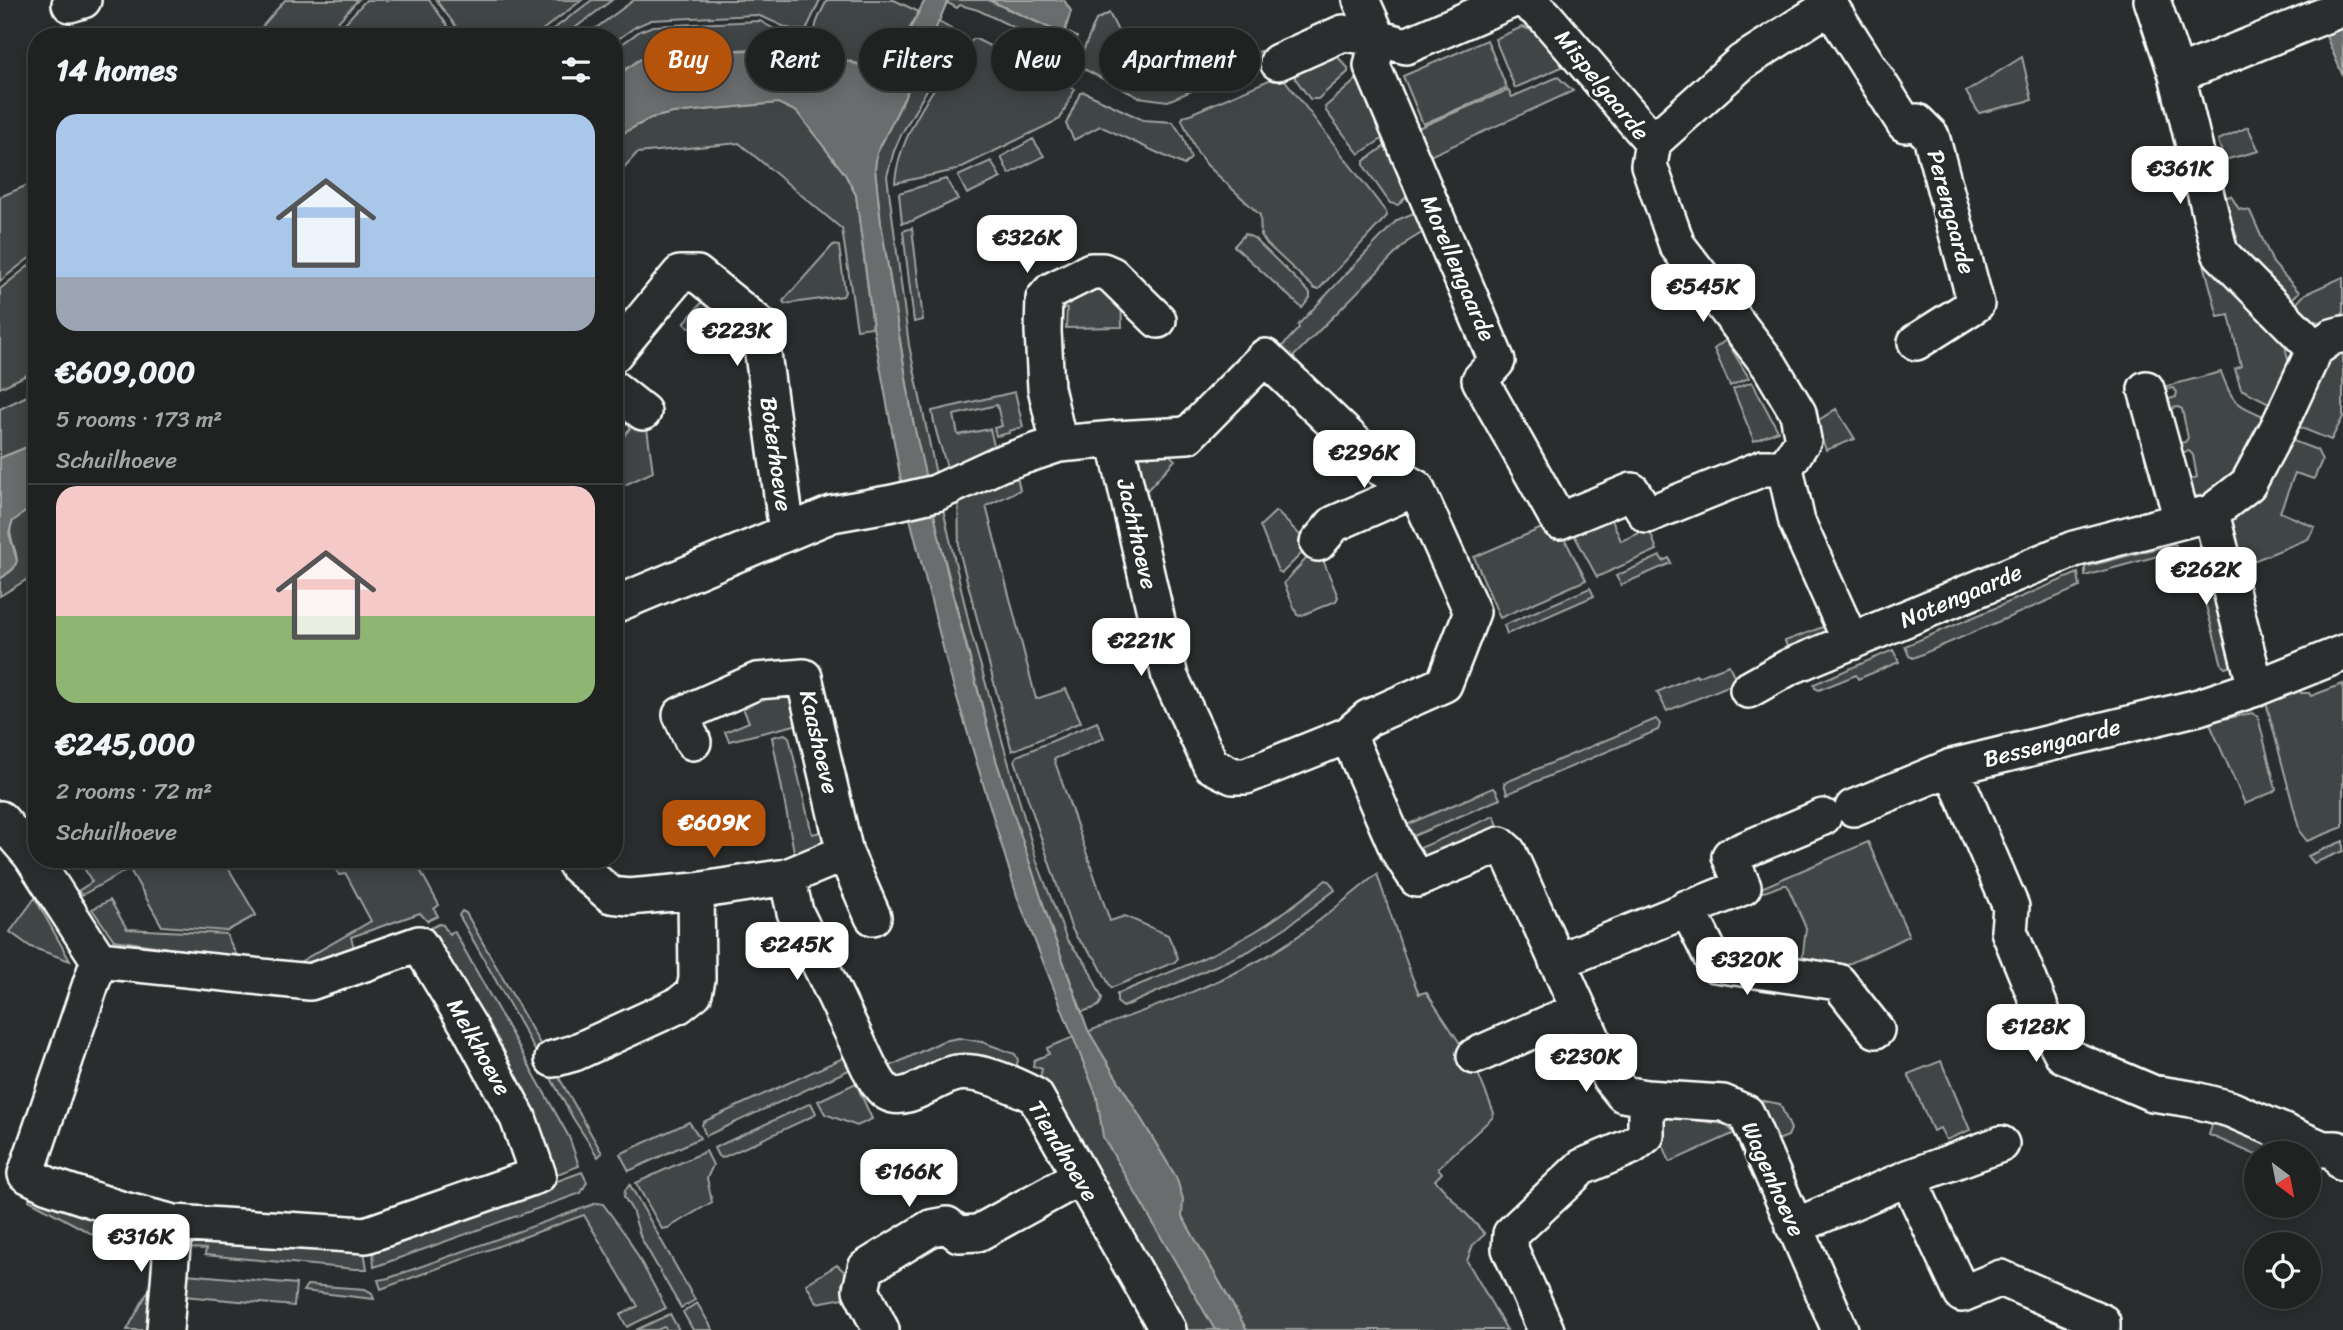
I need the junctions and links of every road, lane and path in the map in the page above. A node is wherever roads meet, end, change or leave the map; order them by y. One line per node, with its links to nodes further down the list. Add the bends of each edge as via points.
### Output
1 (1361, 0): 7 (street)
2 (1512, 0): 7 (street, via 1406,46)
3 (2152, 0): 9 (street)
4 (1828, 3): 10 (street, via 1741,62); 13 (street, Perengaarde, via 1905,124 1917,122 1931,136 1976,304)
5 (1543, 5): 10 (street, Mispelgaarde)
6 (2333, 12): 9 (street)
7 (1378, 38): 8 (street, via 1343,33); 20 (street, Morellengaarde, via 1372,66 1497,361 1480,380 1559,521 1632,491 1647,515 1763,468)
8 (1278, 62)
9 (2177, 75): 12 (street, via 2220,253)
10 (1653, 142): 20 (street, Mispelgaarde, via 1649,165 1677,245 1770,366 1798,413 1803,440)
11 (1158, 320): 19 (street, via 1103,271 1091,271 1047,294 1043,320 1046,388)
12 (2329, 341): 22 (street, Notengaarde, via 2248,484)
13 (1916, 342)
14 (623, 343): 23 (street, Boterhoeve, via 680,274 696,274 759,324)
15 (2146, 389): 22 (street)
16 (623, 396): 17 (street)
17 (643, 412)
18 (1115, 439): 19 (street); 21 (street, via 1188,435 1265,358 1381,468); 30 (street, Jachthoeve, via 1170,677 1211,765 1233,776 1246,776)
19 (1059, 444): 23 (street, via 999,464 936,493 832,514)
20 (1785, 468): 26 (street, via 1797,522)
21 (1416, 488): 24 (street, via 1334,524); 30 (street, Jachthoeve, via 1472,612 1444,684 1368,718)
22 (2196, 517): 26 (street, Notengaarde, via 2074,548); 28 (street)
23 (787, 532): 25 (street)
24 (1318, 543)
25 (623, 601)
26 (1851, 642): 29 (street, Notengaarde, via 1788,667)
27 (2343, 653): 28 (street, Bessengaarde)
28 (2256, 688): 32 (street, Bessengaarde, via 2199,707)
29 (1748, 690)
30 (1348, 735): 43 (street, Wagenhoeve, via 1398,850 1417,880 1500,845 1508,852)
31 (693, 741): 35 (street, Kaashoeve, via 681,715 757,681 804,677)
32 (1951, 767): 40 (street, Bessengaarde, via 1730,856 1743,887); 50 (street, via 2011,907 2009,931 2063,1055 2152,1093 2230,1109 2323,1149)
33 (0, 819): 34 (street)
34 (28, 852)
35 (845, 853): 38 (street); 41 (street, Kaashoeve)
36 (39, 868): 42 (street)
37 (580, 868): 39 (street, via 611,895)
38 (787, 877): 39 (street); 51 (street, Tiendhoeve, via 795,912 869,1067 887,1093 908,1094 955,1073 968,1072 1016,1086 1035,1097)
39 (696, 891): 47 (street, via 694,993 679,1005)
40 (1687, 908): 43 (street); 45 (street, via 1715,964 1838,982)
41 (873, 917)
42 (99, 960): 53 (street, Melkhoeve, via 26,1174 123,1210); 53 (street, Melkhoeve, via 310,982 419,944 518,1118 538,1175 366,1235)
43 (1557, 962): 44 (street, Wagenhoeve)
44 (1579, 1010): 46 (street); 48 (street, Wagenhoeve, via 1609,1078 1623,1094)
45 (1876, 1030)
46 (1475, 1056)
47 (553, 1059)
48 (1646, 1098): 54 (street, Wagenhoeve, via 1723,1103 1746,1113); 58 (street, via 1646,1135 1632,1146 1582,1167 1511,1234 1510,1249)
49 (2001, 1144): 52 (street)
50 (2341, 1152)
51 (1080, 1177): 56 (street, via 978,1233 959,1234 947,1225 931,1228 866,1268 861,1290); 57 (street, Tiendhoeve)
52 (1908, 1178): 54 (street); 60 (street, via 1962,1294 2001,1278 2102,1322)
53 (174, 1223): 55 (street)
54 (1794, 1227): 59 (street, Wagenhoeve)
55 (165, 1330)
56 (881, 1330)
57 (1168, 1330)
58 (1546, 1330)
59 (1840, 1330)
60 (2102, 1330)

